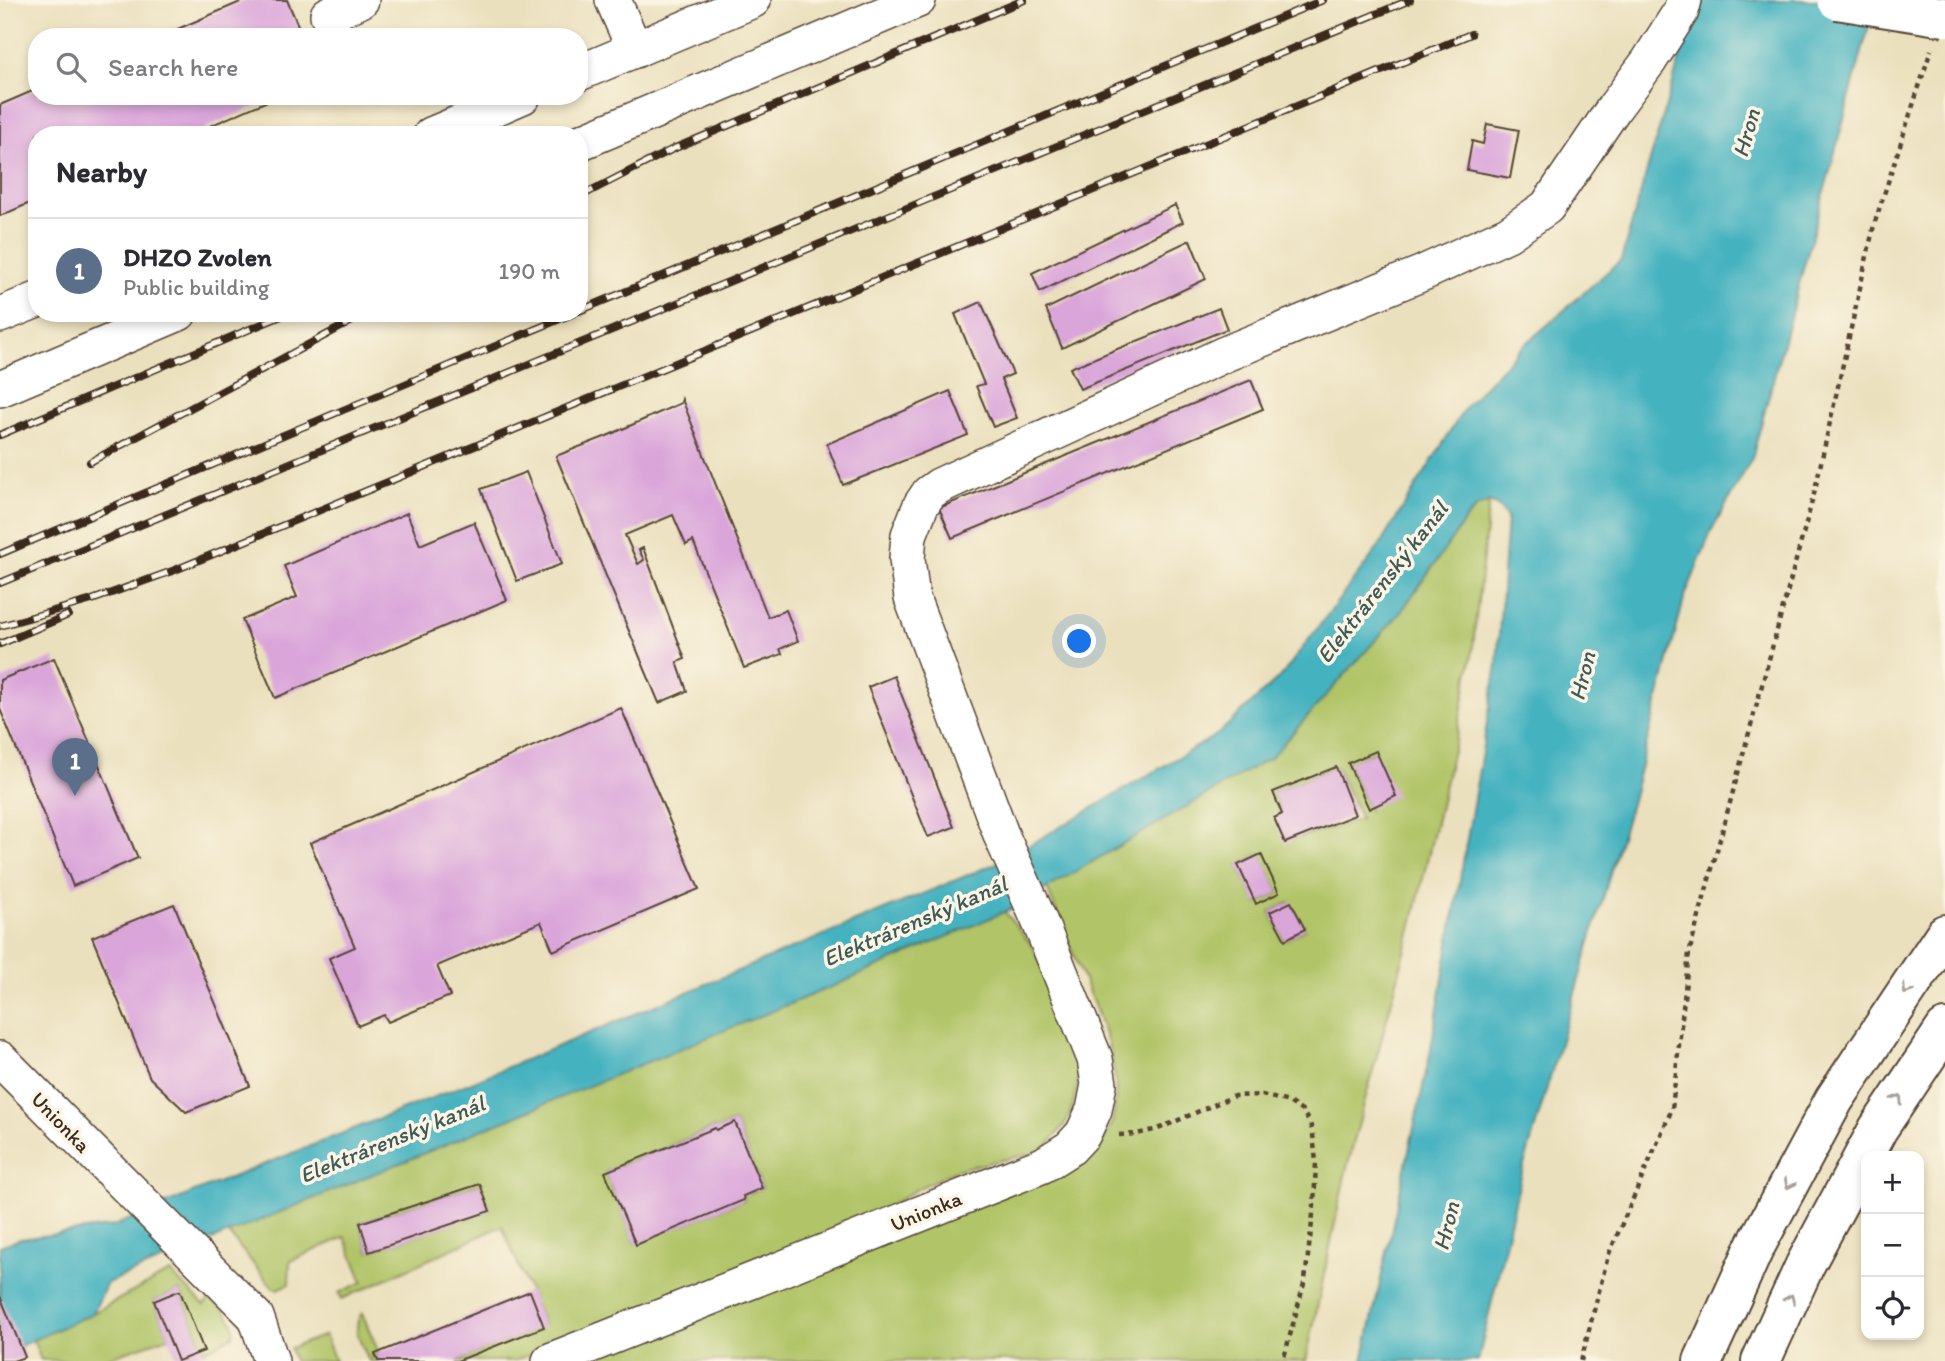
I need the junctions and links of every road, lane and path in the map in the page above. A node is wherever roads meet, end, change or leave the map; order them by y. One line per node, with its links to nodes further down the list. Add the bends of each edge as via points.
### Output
1 (361, 0): 7 (lane)
2 (614, 0): 9 (lane)
3 (753, 0): 9 (lane)
4 (918, 0): 13 (lane)
5 (1684, 0): 21 (lane, Unionka, via 1649,61 1547,207 1508,234 1225,354 939,486 929,493 915,519 907,559 917,615 1002,837 1095,1059 1099,1084)
6 (1837, 0): 8 (main road, bridge)
7 (328, 15)
8 (1939, 29): 25 (path, via 1874,225 1814,494 1689,953 1672,1109 1608,1256)
9 (635, 50): 10 (lane)
10 (588, 69)
11 (502, 105): 12 (lane)
12 (452, 126)
13 (588, 140)
14 (28, 304): 15 (lane)
15 (0, 315)
16 (158, 322): 17 (lane)
17 (0, 389)
18 (1945, 934): 26 (main road, one-way to 26, via 1834,1100 1754,1250)
19 (1945, 1029): 27 (main road, one-way to 19, via 1805,1265 1878,1129)
20 (0, 1059): 22 (lane, Unionka, via 256,1317)
21 (1083, 1133): 23 (lane, Unionka, via 1070,1148 1043,1165); 24 (path, via 1137,1134 1158,1129 1234,1096 1262,1095 1289,1102 1302,1111 1313,1134 1314,1206 1305,1280)
22 (271, 1361)
23 (550, 1361)
24 (1283, 1361)
25 (1581, 1361)
26 (1703, 1361)
27 (1761, 1361)

